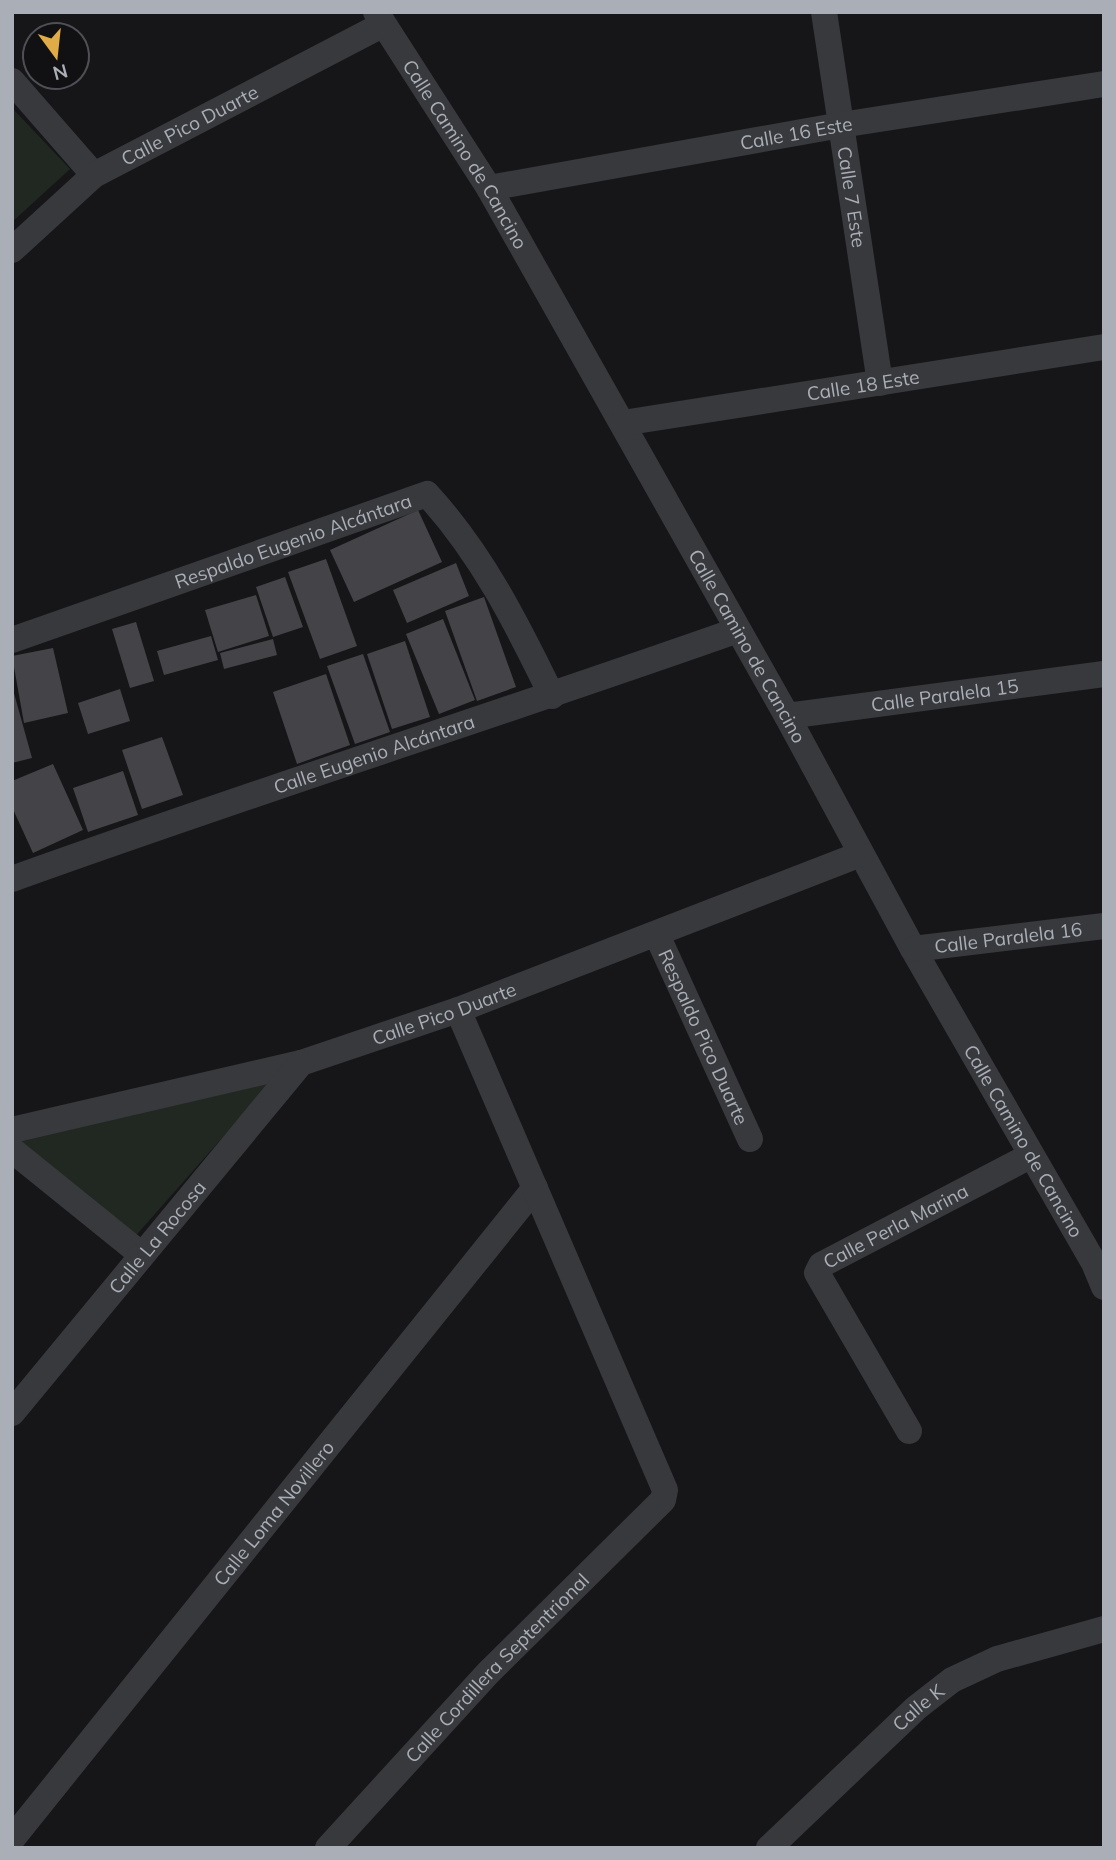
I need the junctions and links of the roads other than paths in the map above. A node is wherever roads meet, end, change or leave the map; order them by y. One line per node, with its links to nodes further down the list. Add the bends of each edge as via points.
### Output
1 (824, 12): 5 (street, Calle 7 Este)
2 (379, 18): 6 (street, Calle Pico Duarte); 7 (street, Calle Camino de Cancino)
3 (12, 81): 6 (street)
4 (1104, 84): 5 (street, Calle 16 Este)
5 (841, 125): 7 (street, Calle 16 Este); 10 (street, Calle 7 Este)
6 (94, 175): 8 (street, Calle Pico Duarte)
7 (489, 188): 11 (street, Calle Camino de Cancino)
8 (12, 250)
9 (1104, 347): 10 (street, Calle 18 Este)
10 (880, 383): 11 (street, Calle 18 Este)
11 (623, 423): 12 (street, Calle Camino de Cancino)
12 (738, 630): 15 (street, Calle Eugenio Alcántara); 16 (street, Calle Camino de Cancino)
13 (12, 640): 15 (street, Respaldo Eugenio Alcántara, via 427,494 450,518 506,601)
14 (1104, 674): 16 (street, Calle Paralela 15)
15 (552, 696): 18 (street, Calle Eugenio Alcántara, via 206,809)
16 (788, 716): 17 (street, Calle Camino de Cancino)
17 (862, 854): 20 (street, Calle Pico Duarte); 21 (street, Calle Camino de Cancino)
18 (12, 879)
19 (1104, 926): 21 (street, Calle Paralela 16)
20 (657, 935): 22 (street, Calle Pico Duarte); 25 (street, Respaldo Pico Duarte)
21 (914, 948): 27 (street, Calle Camino de Cancino)
22 (458, 1010): 23 (street, Calle Pico Duarte); 28 (street)
23 (301, 1063): 24 (street, Calle Pico Duarte); 29 (street, Calle La Rocosa)
24 (12, 1130)
25 (750, 1139)
26 (12, 1150): 29 (street)
27 (1030, 1156): 30 (street, Calle Camino de Cancino); 32 (street, Calle Perla Marina, via 821,1265 817,1273)
28 (536, 1188): 34 (street, Calle Loma Novillero); 35 (street, Calle Cordillera Septentrional, via 666,1490 663,1500 488,1673)
29 (142, 1255): 31 (street, Calle La Rocosa)
30 (1104, 1287)
31 (12, 1413)
32 (909, 1431)
33 (1104, 1629): 36 (street, Calle K, via 997,1659 952,1681 916,1708)
34 (12, 1839)
35 (328, 1848)
36 (769, 1848)

